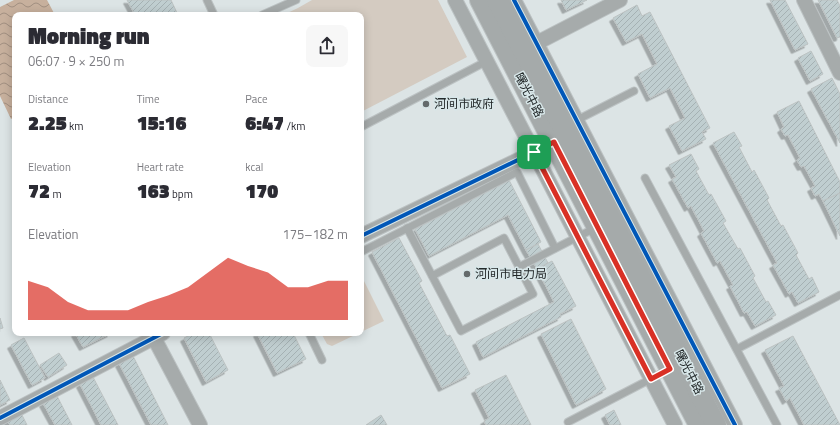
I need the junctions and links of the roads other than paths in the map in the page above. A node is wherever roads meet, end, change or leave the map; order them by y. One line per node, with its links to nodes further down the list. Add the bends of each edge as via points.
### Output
1 (207, 0): 9 (lane)
2 (296, 0): 10 (lane)
3 (455, 0): 12 (street)
4 (480, 0): 17 (main road, 曙光中路)
5 (497, 0): 11 (main road, 曙光中路)
6 (514, 0): 11 (street)
7 (620, 0): 11 (street)
8 (804, 0): 13 (street)
9 (213, 12)
10 (269, 12)
11 (530, 47): 15 (street); 41 (main road, 曙光中路)
12 (487, 61): 16 (lane); 18 (street)
13 (840, 73)
14 (634, 90): 15 (lane)
15 (577, 120): 42 (street)
16 (364, 125)
17 (554, 142): 18 (street); 20 (main road, 曙光中路)
18 (534, 152): 22 (street); 23 (street)
19 (645, 178): 32 (lane)
20 (597, 227): 23 (lane); 34 (main road, 曙光中路)
21 (407, 228): 24 (lane, via 517,172); 25 (lane); 27 (lane)
22 (364, 235)
23 (578, 237): 24 (lane); 35 (street)
24 (555, 248): 26 (lane)
25 (364, 250)
26 (519, 267): 27 (lane, via 504,238); 27 (lane, via 533,294 461,332)
27 (432, 276)
28 (840, 295): 32 (lane)
29 (157, 336): 36 (street)
30 (159, 336): 38 (street)
31 (310, 336): 33 (lane)
32 (737, 349): 43 (lane)
33 (322, 360)
34 (670, 369): 35 (lane); 40 (main road, 曙光中路)
35 (651, 379): 37 (lane); 39 (street)
36 (0, 418)
37 (568, 422)
38 (200, 425)
39 (675, 425)
40 (699, 425)
41 (716, 425)
42 (736, 425)
43 (777, 425)

